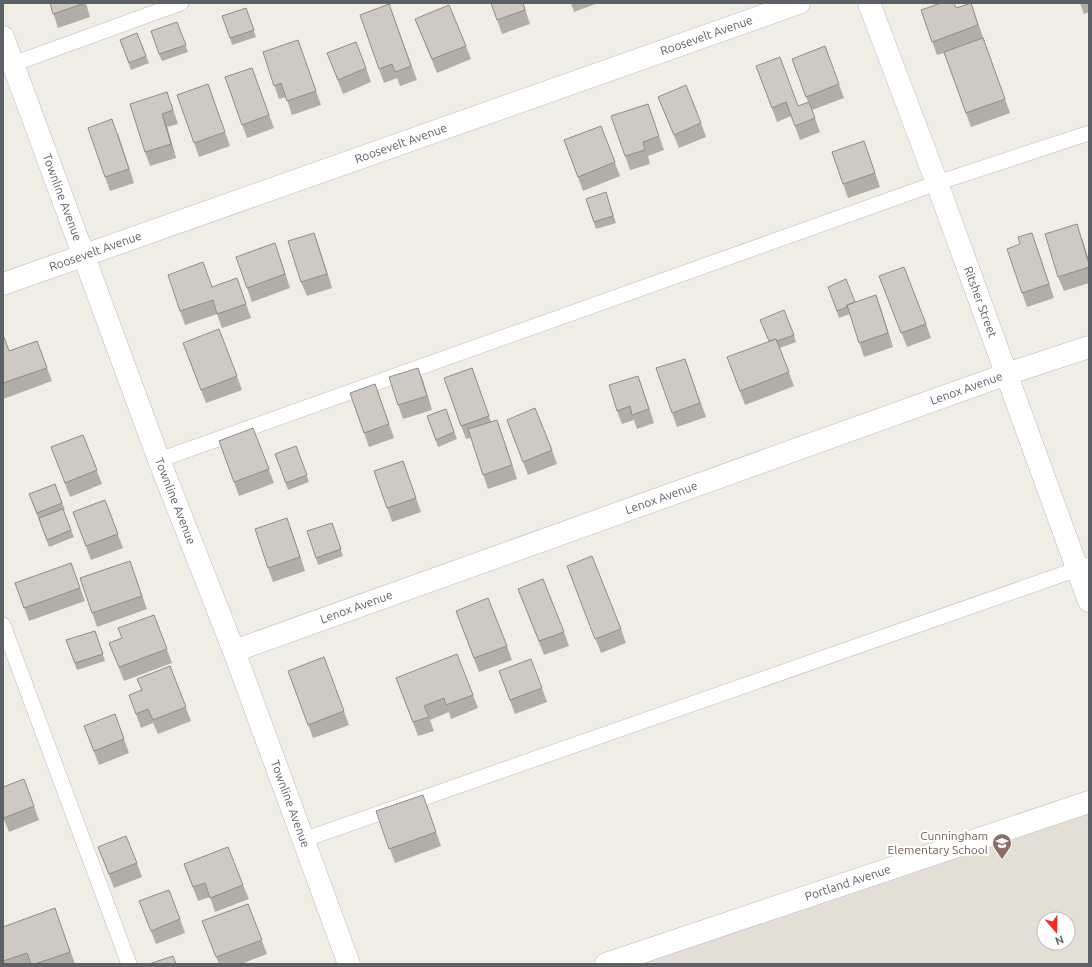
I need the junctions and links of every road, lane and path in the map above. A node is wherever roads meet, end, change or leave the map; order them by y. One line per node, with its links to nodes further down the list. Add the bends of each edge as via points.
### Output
1 (181, 3): 5 (lane)
2 (799, 3): 8 (street, Roosevelt Avenue)
3 (869, 3): 7 (street, Ritsher Street)
4 (3, 37): 5 (street, Townline Avenue)
5 (13, 64): 8 (street, Townline Avenue)
6 (1089, 133): 7 (lane)
7 (937, 183): 11 (street, Ritsher Street); 12 (lane)
8 (83, 255): 9 (street, Roosevelt Avenue); 12 (street, Townline Avenue)
9 (3, 284)
10 (1089, 347): 11 (street, Lenox Avenue)
11 (1007, 374): 13 (street, Ritsher Street); 16 (street, Lenox Avenue)
12 (159, 460): 16 (street, Townline Avenue)
13 (1083, 567): 14 (street, Ritsher Street); 18 (lane)
14 (1089, 601)
15 (3, 625): 19 (lane)
16 (234, 651): 18 (street, Townline Avenue)
17 (1089, 802): 21 (street, Portland Avenue)
18 (303, 840): 20 (street, Townline Avenue)
19 (129, 964)
20 (349, 964)
21 (606, 964)

